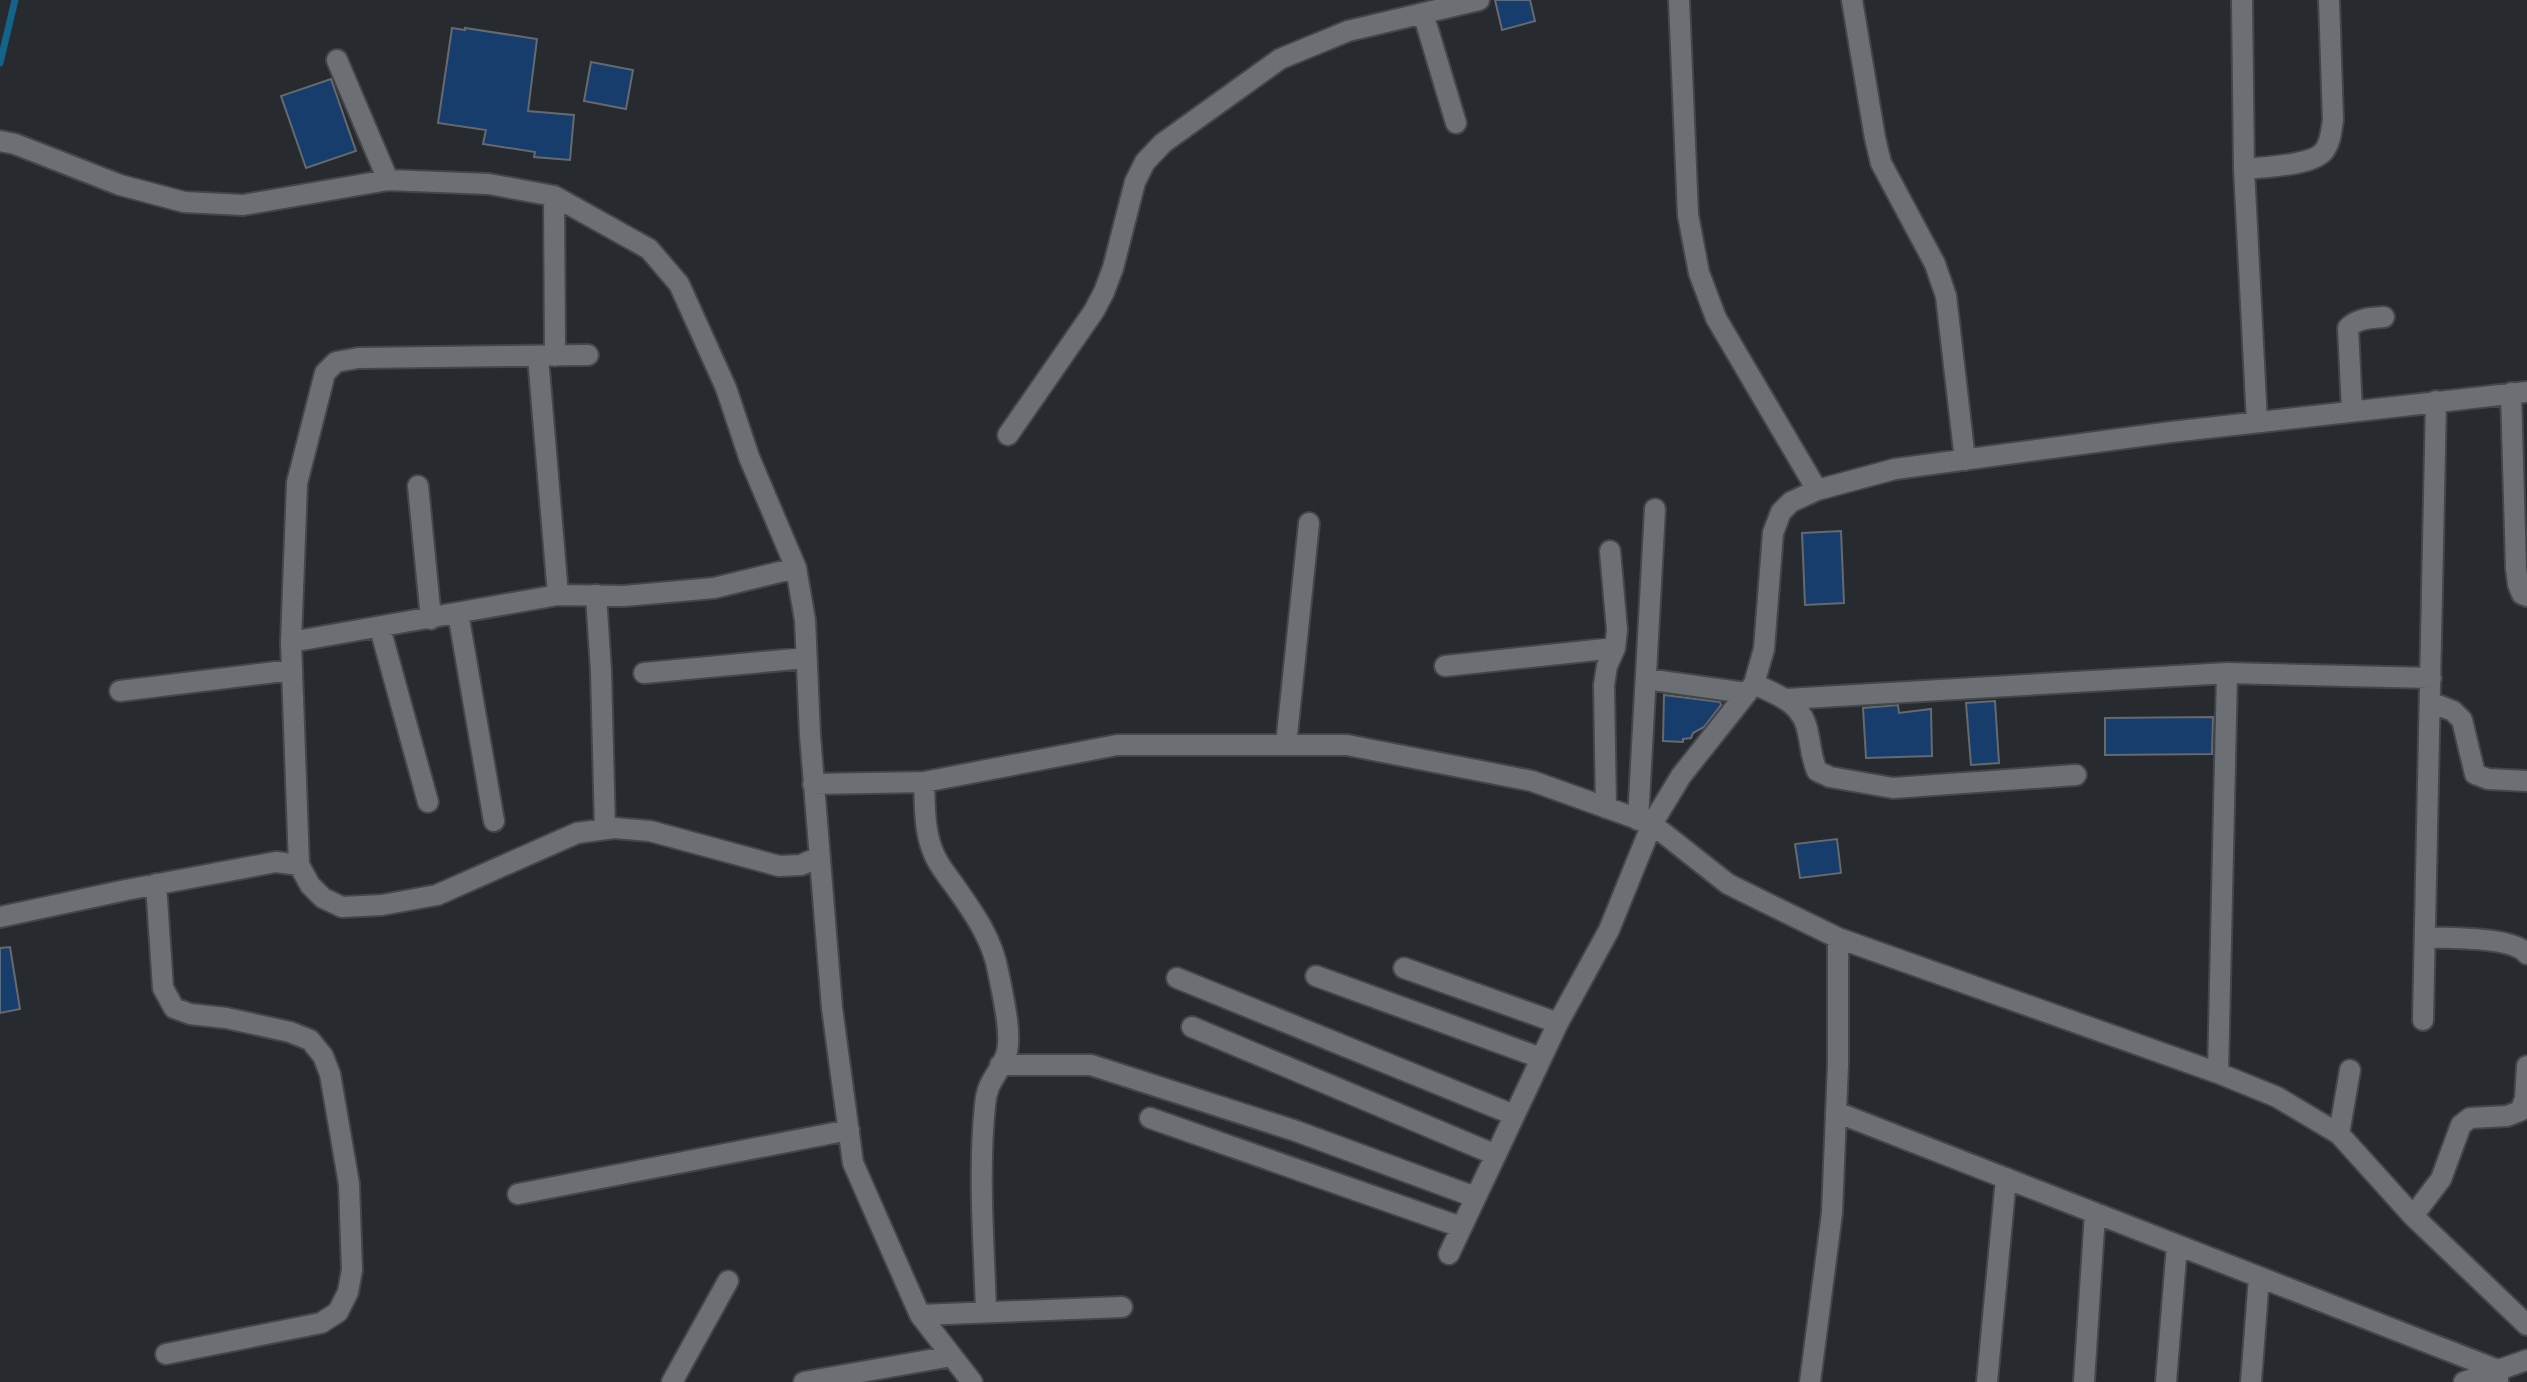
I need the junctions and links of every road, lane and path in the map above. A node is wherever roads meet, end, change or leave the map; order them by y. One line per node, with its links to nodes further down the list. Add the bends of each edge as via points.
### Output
1 (1479, 0): 6 (street)
2 (1679, 0): 23 (street, via 1688,215 1699,273 1716,318)
3 (1852, 0): 21 (street, via 1881,163 1935,264 1946,296)
4 (2242, 0): 10 (street)
5 (2329, 0): 10 (street, via 2333,120 2323,154 2309,161)
6 (1423, 13): 8 (street); 20 (street, via 1348,31 1280,59 1163,143 1135,182 1113,268 1094,311)
7 (337, 60): 11 (street)
8 (1456, 123)
9 (8, 143): 11 (street, via 120,185 184,202 243,205)
10 (2244, 169): 19 (street)
11 (388, 180): 12 (street, via 489,184)
12 (554, 196): 15 (street); 27 (street, via 649,249 679,284)
13 (2384, 317): 18 (street, via 2348,328)
14 (588, 355): 15 (street)
15 (546, 357): 28 (street); 34 (street, via 358,358 336,362 325,373 297,483)
16 (2519, 392): 17 (street); 30 (street, via 2516,568)
17 (2436, 401): 18 (street); 41 (street)
18 (2352, 411): 19 (street)
19 (2257, 422): 21 (street)
20 (1008, 435)
21 (1965, 460): 23 (street, via 1895,469)
22 (418, 486): 32 (street)
23 (1817, 490): 43 (street, via 1791,502 1773,533 1764,649)
24 (1655, 509): 42 (street)
25 (1309, 523): 47 (street)
26 (1610, 551): 35 (street)
27 (796, 568): 29 (street, via 714,588); 36 (street)
28 (558, 595): 29 (street); 31 (street)
29 (596, 595): 56 (street)
30 (2527, 596)
31 (458, 613): 32 (street); 54 (street)
32 (431, 619): 33 (street)
33 (380, 628): 34 (street); 52 (street)
34 (291, 642): 38 (street)
35 (1615, 648): 37 (street); 53 (street, via 1604,685)
36 (806, 658): 39 (street); 51 (street)
37 (1445, 666)
38 (292, 670): 44 (street); 58 (street)
39 (644, 673)
40 (2227, 673): 41 (street); 45 (street); 74 (street)
41 (2431, 678): 46 (street)
42 (1646, 679): 43 (street); 55 (street)
43 (1750, 688): 45 (street); 55 (street)
44 (120, 691)
45 (1787, 699): 48 (street, via 1802,712 1817,771 1830,777 1893,788)
46 (2430, 702): 49 (street, via 2462,720 2475,774); 61 (street)
47 (1286, 745): 50 (street, via 1117,745); 53 (street, via 1347,745 1532,781)
48 (2076, 775)
49 (2527, 781)
50 (924, 782): 51 (street); 71 (street, via 932,850 981,923 998,967 1008,1042)
51 (813, 784): 57 (street)
52 (428, 802)
53 (1606, 808): 55 (street)
54 (494, 821)
55 (1645, 822): 62 (street, via 1728,884); 68 (street, via 1609,930)
56 (605, 829): 57 (street, via 650,831 779,866); 58 (street, via 577,833 437,895 382,905 342,907 323,898)
57 (819, 857): 78 (street)
58 (299, 865): 59 (street, via 276,862)
59 (156, 884): 60 (street); 95 (street, via 163,988 174,1008 290,1032 310,1040 323,1056 349,1184 352,1270 338,1312 321,1323)
60 (0, 917)
61 (2425, 937): 63 (street, via 2510,943); 67 (street)
62 (1838, 938): 74 (street); 75 (street)
63 (2527, 954)
64 (1404, 968): 68 (street)
65 (1316, 976): 70 (street)
66 (1177, 978): 76 (street)
67 (2423, 1020)
68 (1558, 1023): 70 (street)
69 (1192, 1027): 80 (street)
70 (1541, 1058): 76 (street)
71 (1000, 1065): 83 (street, via 1091,1065 1296,1131); 92 (street, via 988,1084 985,1103 981,1177)
72 (2527, 1066): 85 (street, via 2520,1111 2470,1118 2461,1125 2441,1179)
73 (2350, 1070): 79 (street)
74 (2218, 1073): 79 (street, via 2277,1097)
75 (1836, 1112): 81 (street); 102 (street, via 1832,1213)
76 (1514, 1115): 80 (street)
77 (1150, 1118): 86 (street)
78 (849, 1130): 82 (street); 93 (street, via 853,1163)
79 (2339, 1134): 85 (street)
80 (1496, 1155): 83 (street)
81 (2006, 1178): 84 (street); 103 (street)
82 (518, 1194)
83 (1475, 1197): 86 (street)
84 (2095, 1213): 87 (street); 104 (street)
85 (2413, 1216): 94 (street)
86 (1461, 1227): 88 (street)
87 (2177, 1245): 89 (street); 105 (street)
88 (1449, 1254)
89 (2259, 1277): 98 (street); 106 (street)
90 (728, 1281): 99 (street)
91 (1122, 1307): 92 (street)
92 (986, 1312): 93 (street)
93 (920, 1315): 96 (street)
94 (2527, 1325)
95 (166, 1354)
96 (952, 1356): 100 (street); 101 (street)
97 (2527, 1360): 98 (street)
98 (2498, 1376): 107 (street)
99 (672, 1382)
100 (804, 1382)
101 (972, 1382)
102 (1810, 1382)
103 (1987, 1382)
104 (2084, 1382)
105 (2166, 1382)
106 (2251, 1382)
107 (2464, 1382)

